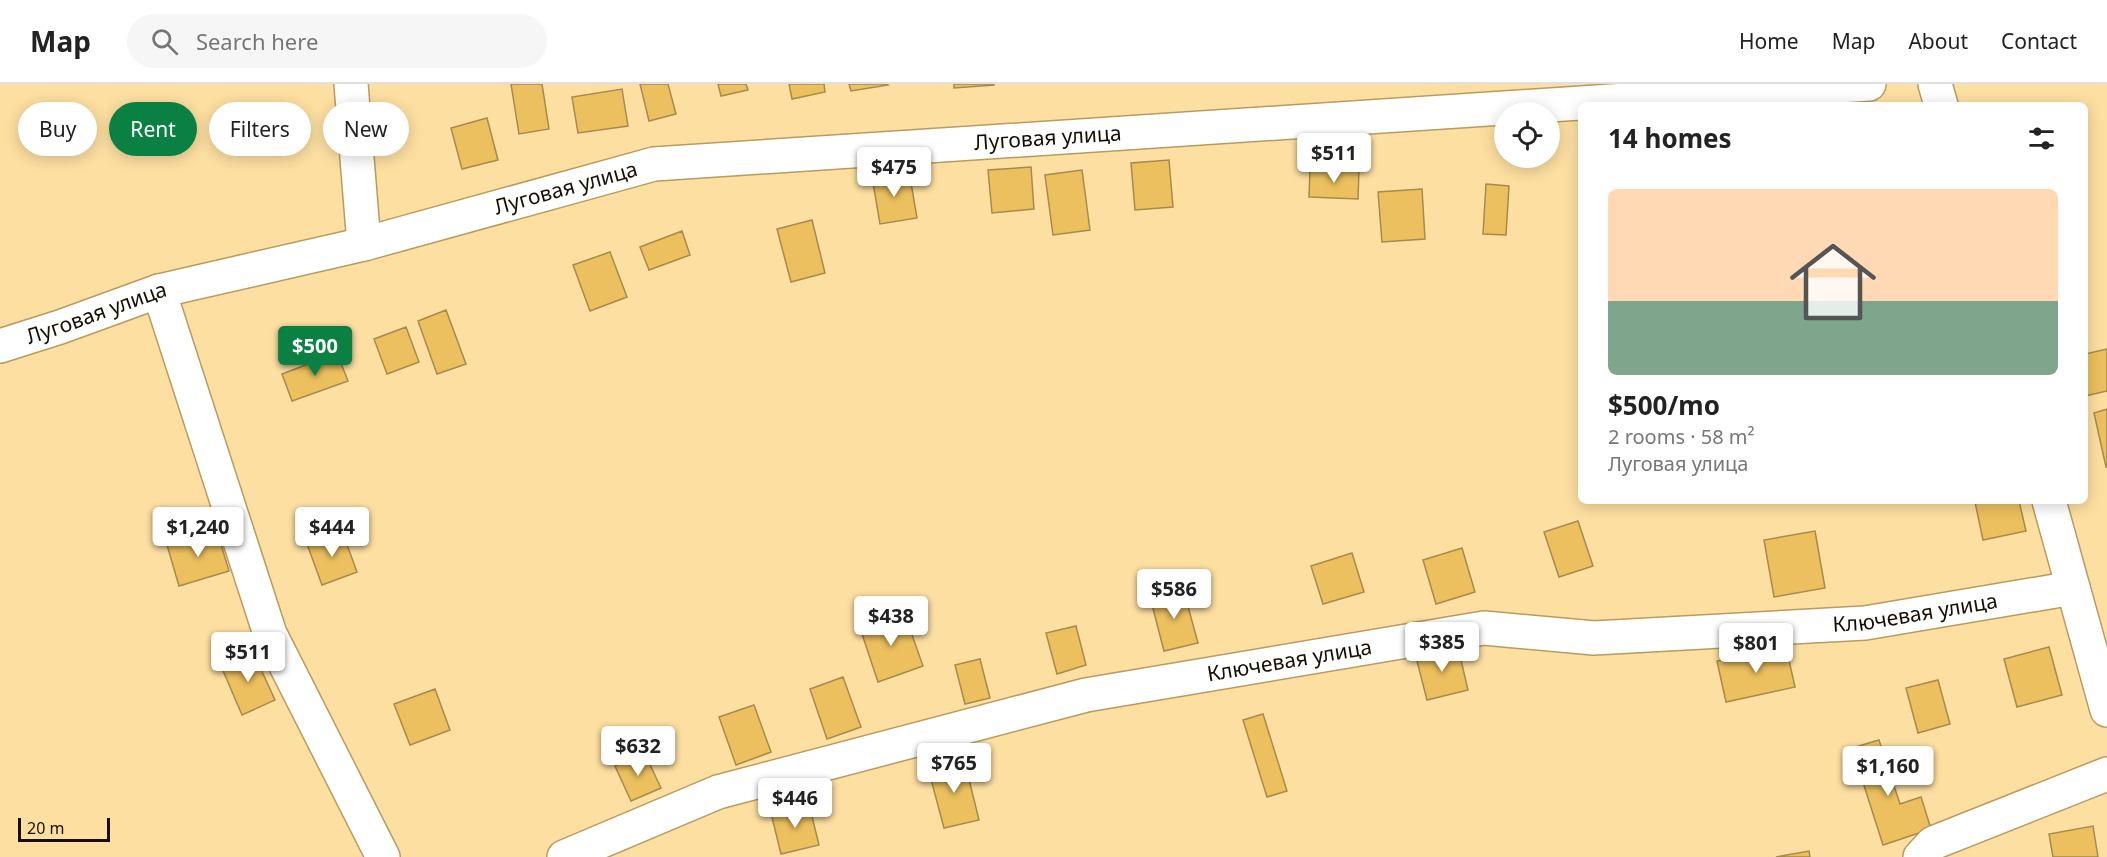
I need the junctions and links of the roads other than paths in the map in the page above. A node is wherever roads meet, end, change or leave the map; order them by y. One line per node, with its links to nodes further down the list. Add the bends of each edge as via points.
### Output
1 (351, 84): 7 (street)
2 (1869, 84): 4 (street, Луговая улица)
3 (1935, 84): 5 (street)
4 (1596, 102)
5 (1940, 102)
6 (1578, 103): 7 (street, Луговая улица, via 654,164)
7 (364, 244): 8 (street, Луговая улица)
8 (159, 291): 9 (street, Луговая улица); 14 (street, via 270,634)
9 (0, 346)
10 (2050, 504): 11 (street)
11 (2073, 588): 12 (street); 15 (street, Ключевая улица, via 1865,623 1594,638 1484,628 1086,695 718,792)
12 (2107, 710)
13 (2107, 774): 16 (street, via 1933,843)
14 (383, 857)
15 (564, 857)
16 (1920, 857)

